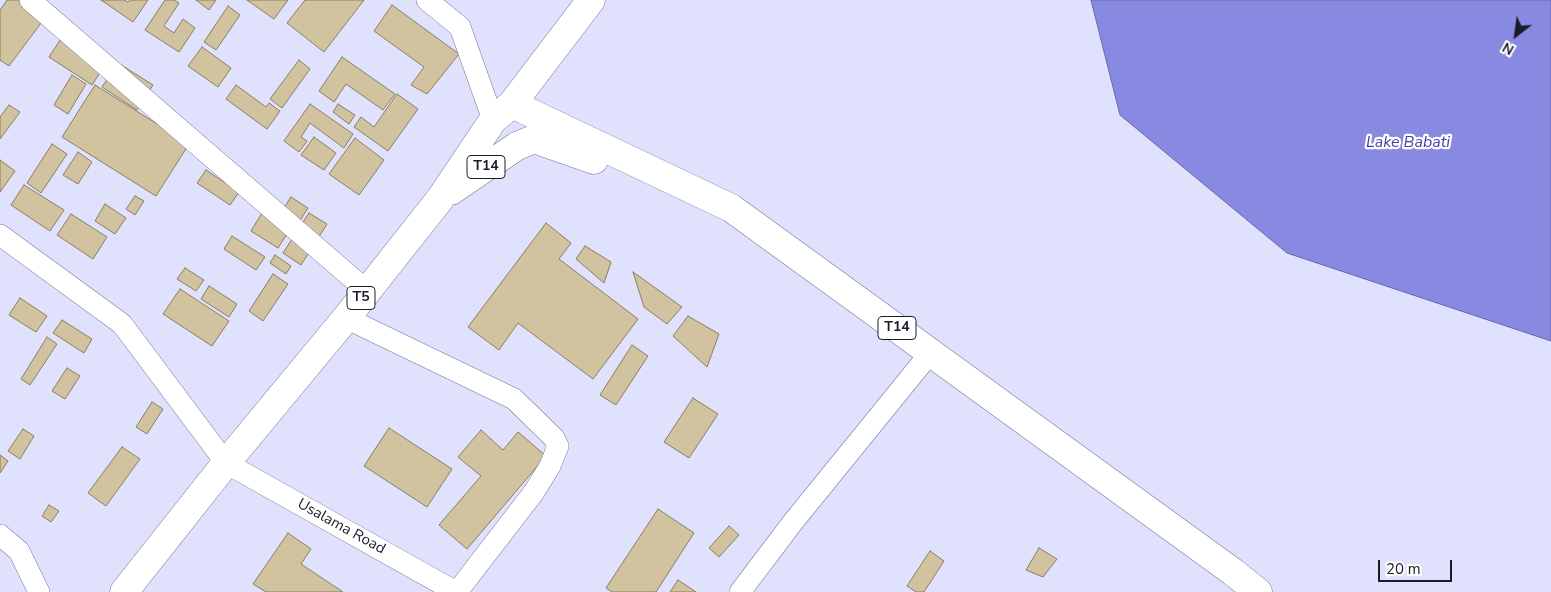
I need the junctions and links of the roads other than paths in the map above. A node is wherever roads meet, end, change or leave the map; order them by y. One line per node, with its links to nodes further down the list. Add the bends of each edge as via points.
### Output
1 (30, 0): 8 (street)
2 (427, 0): 4 (street, via 460,26)
3 (591, 0): 4 (highway, T5)
4 (502, 112): 5 (highway, T5); 6 (highway, T14)
5 (440, 199): 6 (highway, T14, via 517,146 534,138); 8 (highway, T5)
6 (731, 208): 10 (highway, T14)
7 (0, 235): 11 (street, via 122,324)
8 (367, 291): 9 (highway, T5)
9 (346, 318): 11 (highway, T5); 15 (street, via 514,398 537,419 558,446 534,492)
10 (931, 352): 16 (street); 17 (highway, T14)
11 (226, 463): 14 (highway, T5); 15 (street, Usalama Road)
12 (0, 535): 13 (street, via 19,551)
13 (39, 592)
14 (124, 592)
15 (456, 592)
16 (740, 592)
17 (1258, 592)

